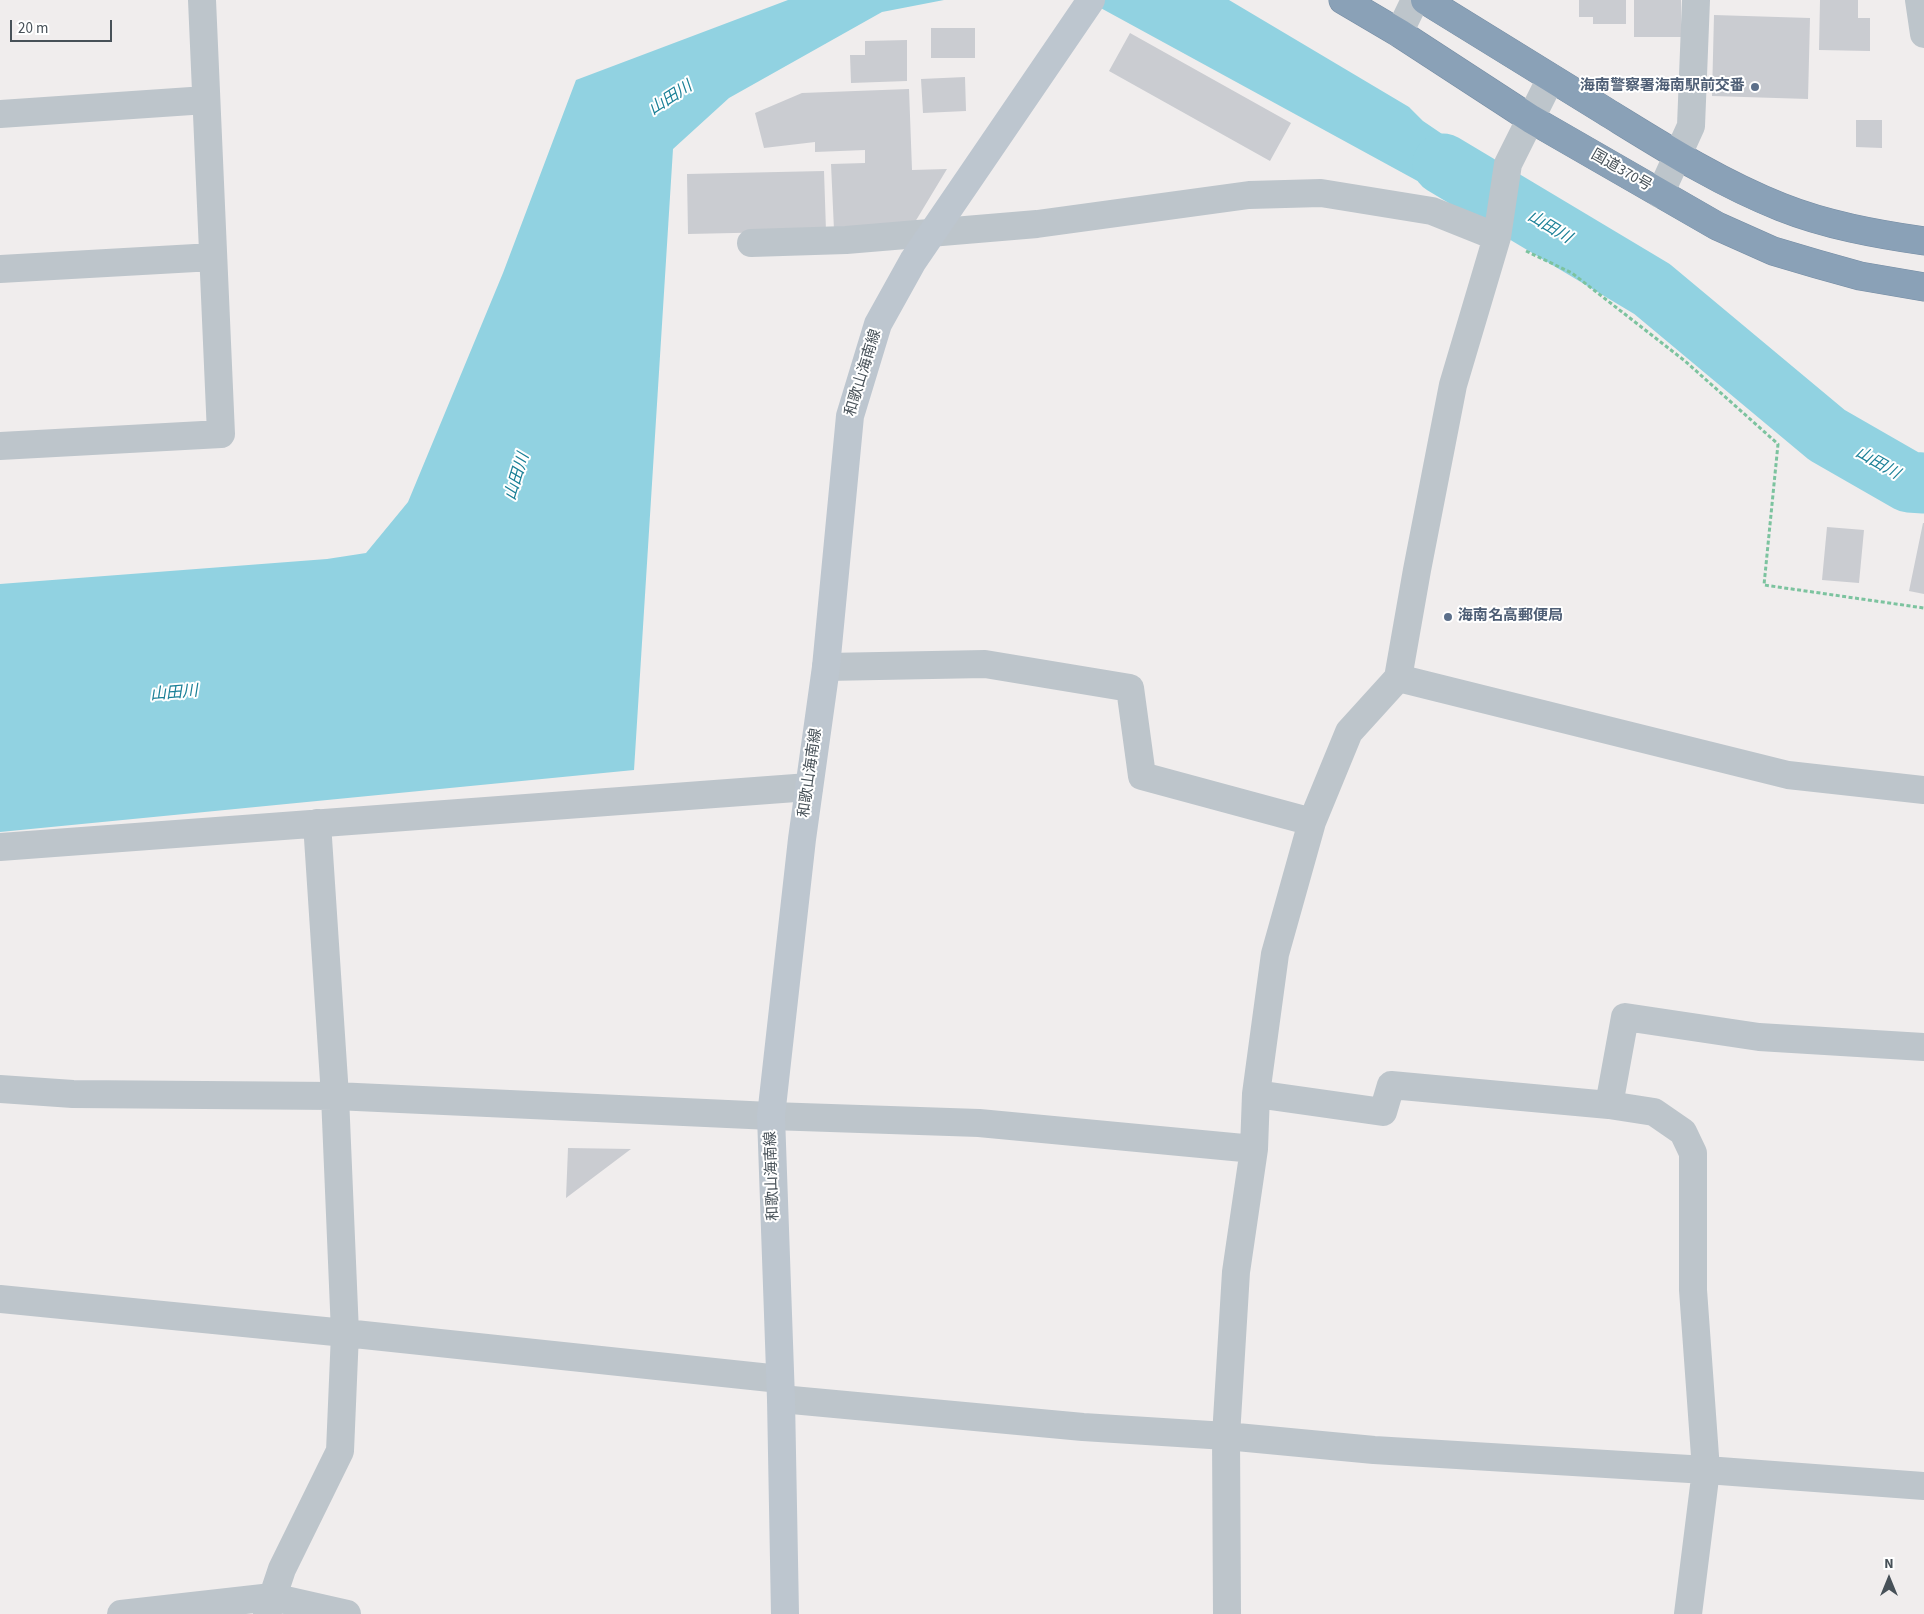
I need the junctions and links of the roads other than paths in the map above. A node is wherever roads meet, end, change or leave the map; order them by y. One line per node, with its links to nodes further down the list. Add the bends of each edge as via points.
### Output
1 (202, 0): 11 (street)
2 (1091, 0): 17 (main road, 和歌山海南線)
3 (1343, 0): 8 (highway, 国道370号)
4 (1415, 0): 8 (street)
5 (1425, 0): 10 (highway)
6 (1696, 0): 14 (street, via 1691,126)
7 (1920, 0): 9 (street)
8 (1399, 33): 13 (highway, 国道370号)
9 (1924, 34)
10 (1551, 78): 13 (street); 14 (highway)
11 (206, 100): 12 (street); 20 (street)
12 (0, 114)
13 (1531, 119): 15 (highway, 国道370号); 16 (street, via 1508,164)
14 (1677, 156): 15 (street); 18 (highway, via 1782,208 1869,233)
15 (1660, 194): 22 (highway, 国道370号, via 1717,226 1773,251 1860,276)
16 (1498, 231): 17 (street, via 1432,211 1321,193 1249,195 1038,224); 25 (street, via 1453,385)
17 (932, 233): 19 (street); 24 (main road, 和歌山海南線, via 878,324 850,416)
18 (1924, 241)
19 (751, 243)
20 (213, 257): 21 (street); 23 (street, via 221,434)
21 (0, 268)
22 (1924, 287)
23 (0, 446)
24 (826, 667): 26 (main road, 和歌山海南線); 28 (street, via 986,664 1130,688 1142,776)
25 (1398, 678): 27 (street, via 1788,775); 28 (street, via 1349,732)
26 (809, 787): 29 (street); 36 (main road, 和歌山海南線)
27 (1924, 790)
28 (1312, 822): 33 (street, via 1275,954)
29 (317, 823): 30 (street); 34 (street)
30 (0, 847)
31 (1924, 1047): 35 (street, via 1759,1037 1625,1017)
32 (0, 1089): 34 (street, via 73,1094)
33 (1256, 1094): 35 (street, via 1383,1112 1391,1085); 37 (street)
34 (335, 1096): 36 (street); 39 (street)
35 (1609, 1105): 42 (street, via 1654,1112 1683,1132 1694,1153 1692,1290)
36 (771, 1116): 37 (street, via 979,1123); 40 (main road, 和歌山海南線)
37 (1254, 1149): 41 (street, via 1236,1272)
38 (0, 1299): 39 (street)
39 (344, 1333): 40 (street); 44 (street, via 340,1451 282,1569)
40 (781, 1389): 41 (street, via 1083,1427); 47 (main road, 和歌山海南線)
41 (1226, 1436): 42 (street, via 1374,1450); 48 (street)
42 (1706, 1470): 43 (street); 49 (street)
43 (1924, 1486)
44 (270, 1605): 45 (street); 46 (street)
45 (121, 1614)
46 (347, 1614)
47 (785, 1614)
48 (1227, 1614)
49 (1688, 1614)

